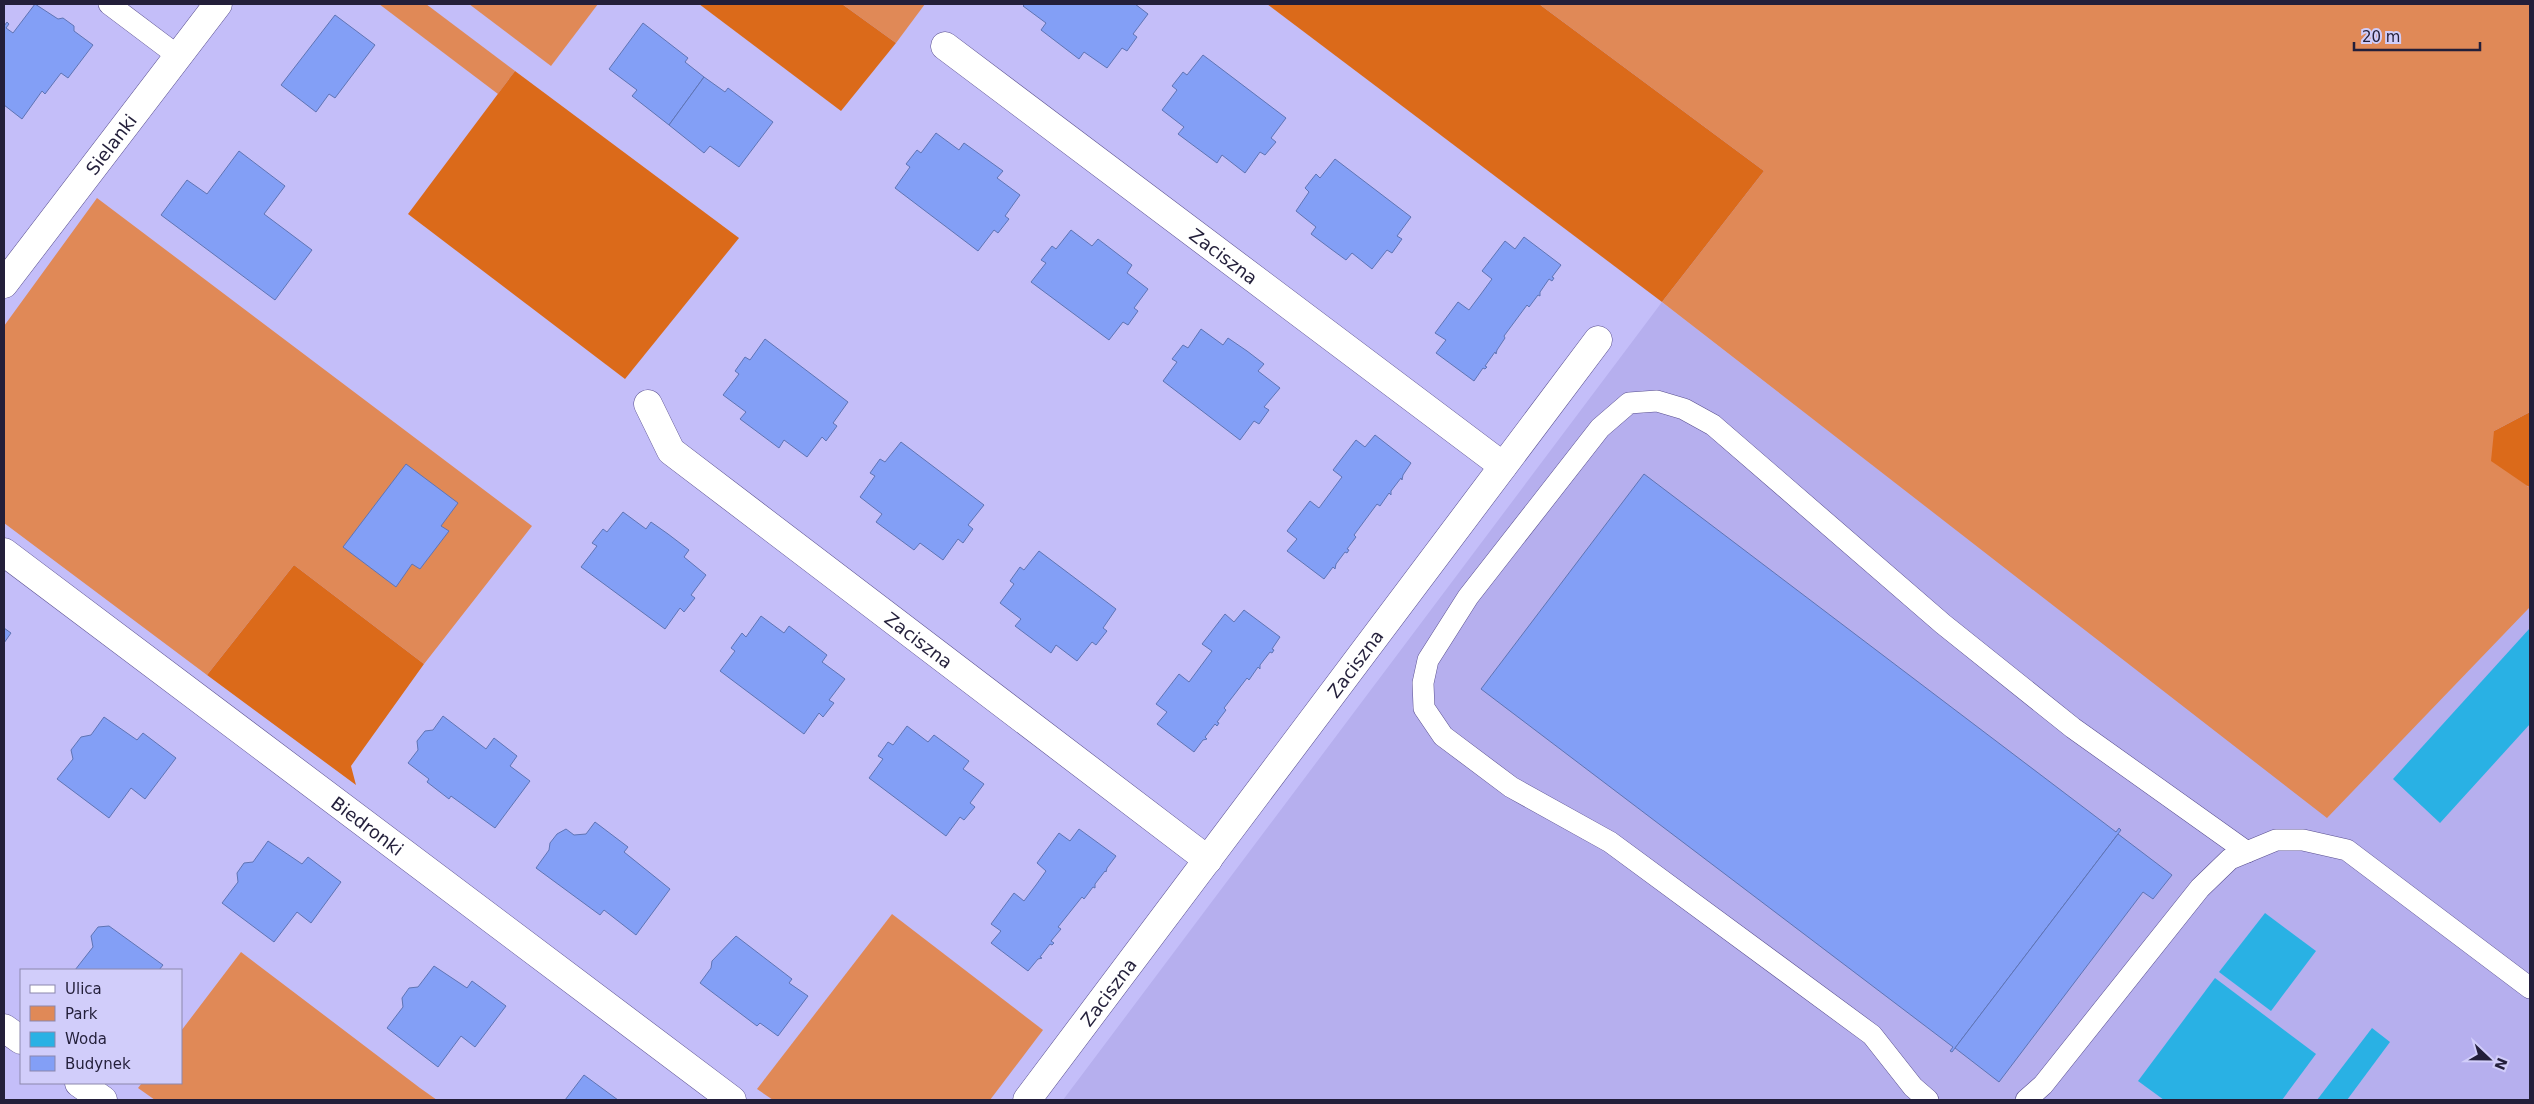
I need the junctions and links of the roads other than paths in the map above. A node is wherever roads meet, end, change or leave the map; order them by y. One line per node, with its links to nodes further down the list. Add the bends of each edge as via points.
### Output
1 (109, 4): 4 (lane)
2 (218, 4): 4 (street, Sielanki)
3 (945, 46): 8 (street, Zaciszna)
4 (178, 56): 5 (street, Sielanki)
5 (4, 284)
6 (1598, 340): 8 (street, Zaciszna)
7 (648, 404): 11 (street, Zaciszna, via 671,450)
8 (1503, 466): 11 (street, Zaciszna)
9 (4, 552): 17 (street, Biedronki)
10 (2247, 852): 12 (lane, via 2276,840 2303,840 2347,850); 19 (lane, via 2042,704 1713,425 1684,409 1656,401 1629,403 1600,428 1468,597 1428,660 1423,683 1424,708 1443,736 1511,787 1610,842 1865,1029 1913,1087); 20 (lane, via 2230,859 2200,888 2043,1086)
11 (1208, 860): 18 (street, Zaciszna)
12 (2530, 988)
13 (4, 1028): 14 (street)
14 (20, 1039)
15 (80, 1084): 16 (street)
16 (103, 1100)
17 (732, 1100)
18 (1027, 1100)
19 (1928, 1100)
20 (2026, 1100)

